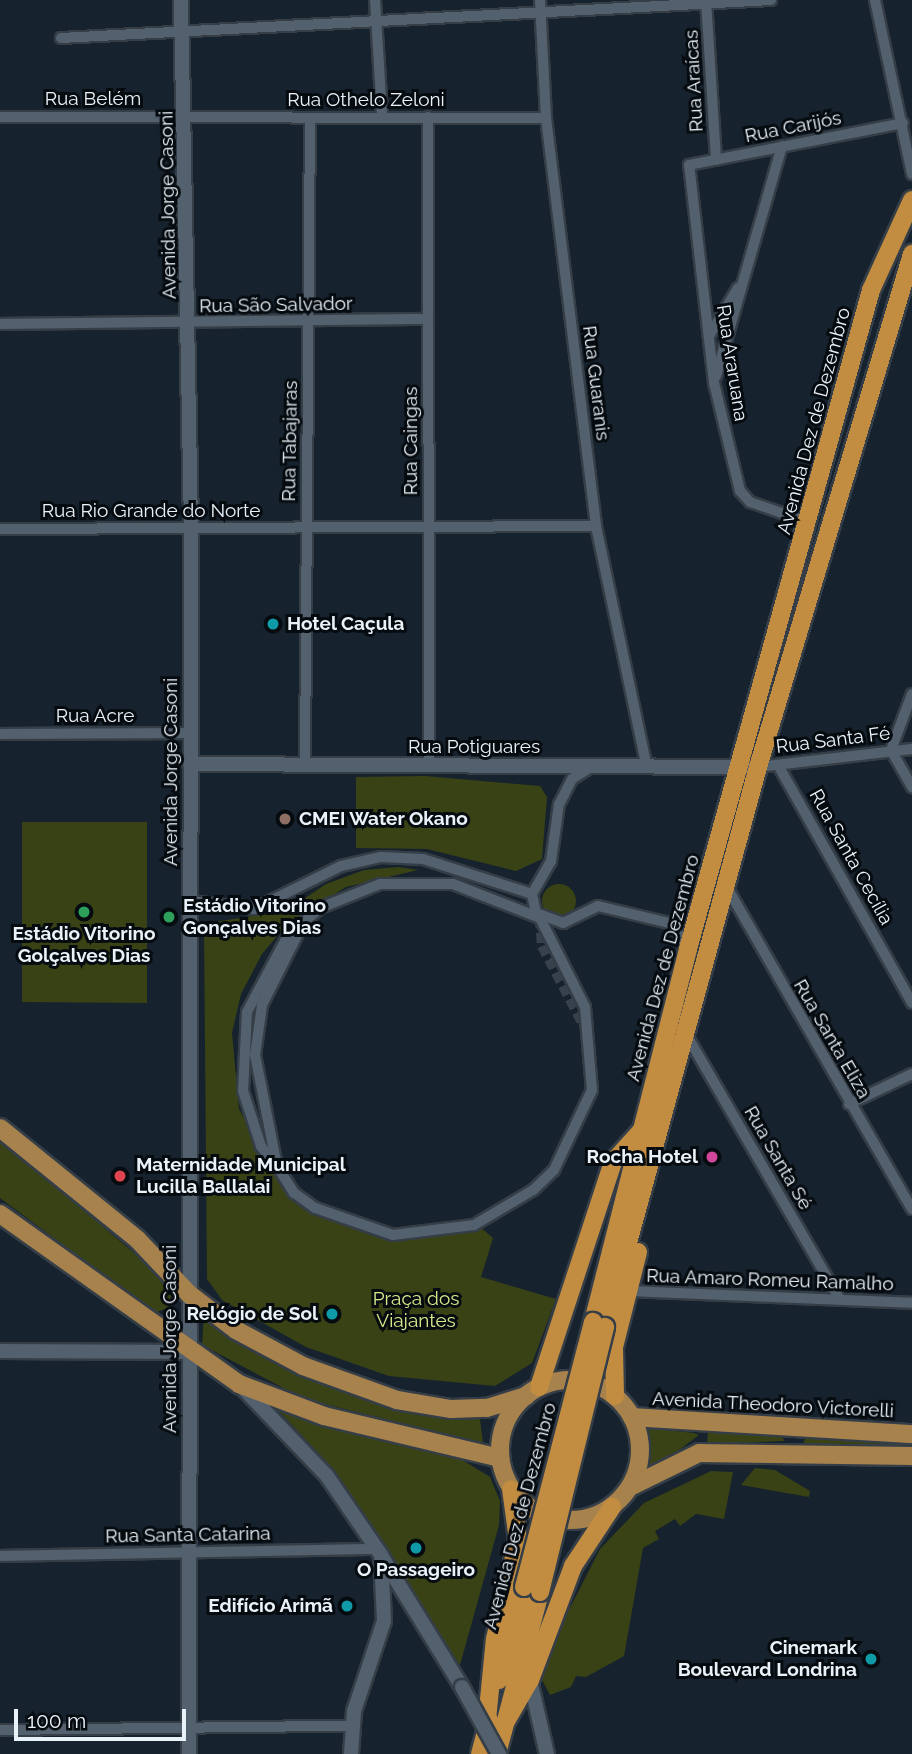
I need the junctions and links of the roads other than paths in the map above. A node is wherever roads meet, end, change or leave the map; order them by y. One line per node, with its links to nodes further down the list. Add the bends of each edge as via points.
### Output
1 (181, 0): 8 (street, Avenida Jorge Casoni)
2 (376, 0): 7 (street)
3 (771, 0): 5 (street)
4 (875, 0): 16 (street)
5 (707, 2): 6 (street); 18 (street, Rua Araícas)
6 (540, 6): 7 (street); 15 (street, Rua Guaranis)
7 (377, 21): 8 (street); 11 (street)
8 (183, 32): 9 (street); 10 (street, Avenida Jorge Casoni)
9 (61, 38)
10 (187, 116): 12 (street, Rua Belém); 14 (street, Rua Othelo Zeloni); 27 (street, Avenida Jorge Casoni)
11 (382, 116): 13 (street, Rua Othelo Zeloni); 14 (street, Rua Othelo Zeloni)
12 (0, 117)
13 (428, 117): 15 (street, Rua Othelo Zeloni); 24 (street, Rua Caingas)
14 (310, 118): 25 (street, Rua Tabajaras)
15 (546, 118): 31 (street, Rua Guaranis)
16 (903, 123): 17 (street, Rua Carijós); 20 (street)
17 (782, 146): 18 (street, Rua Carijós); 23 (street)
18 (716, 160): 19 (street, Rua Carijós)
19 (689, 165): 28 (street, Rua Araruana)
20 (912, 174)
21 (912, 200): 30 (highway, Avenida Dez de Dezembro, via 871,290)
22 (912, 254): 47 (highway, Avenida Dez de Dezembro)
23 (746, 274): 28 (street); 29 (street)
24 (428, 319): 25 (street, Rua São Salvador); 34 (street, Rua Caingas)
25 (310, 322): 27 (street, Rua São Salvador); 33 (street, Rua Tabajaras)
26 (0, 324): 27 (street, Rua São Salvador)
27 (189, 324): 32 (street, Avenida Jorge Casoni)
28 (709, 336): 29 (street, Rua Araruana)
29 (714, 383): 30 (street, Rua Araruana, via 740,491 750,502)
30 (808, 522): 47 (highway, Avenida Dez de Dezembro)
31 (596, 526): 34 (street, Rua Rio Grande do Norte); 46 (street, Rua Guaranis)
32 (191, 527): 33 (street, Rua Rio Grande do Norte); 35 (street, Rua Rio Grande do Norte); 37 (street, Avenida Jorge Casoni)
33 (306, 527): 34 (street, Rua Rio Grande do Norte); 41 (street, Rua Tabajaras)
34 (428, 527): 43 (street, Rua Caingas)
35 (0, 529)
36 (912, 694): 40 (street)
37 (190, 733): 38 (street, Rua Acre); 42 (street, Avenida Jorge Casoni)
38 (0, 734)
39 (912, 749): 40 (street, Rua Santa Fé)
40 (891, 750): 44 (street, Rua Santa Fé); 48 (street)
41 (305, 763): 42 (street, Rua Potiguares); 43 (street, Rua Potiguares)
42 (190, 764): 51 (street, Avenida Jorge Casoni)
43 (429, 765): 45 (street, Rua Potiguares)
44 (778, 765): 47 (street, Rua Santa Fé); 54 (street, Rua Santa Cecília)
45 (591, 767): 46 (street, Rua Potiguares); 50 (street, via 562,796 551,861)
46 (647, 767): 47 (street, Rua Potiguares)
47 (749, 767): 49 (highway, Avenida Dez de Dezembro); 53 (highway, Avenida Dez de Dezembro)
48 (912, 787)
49 (725, 884): 55 (highway, Avenida Dez de Dezembro); 57 (street, Rua Santa Eliza)
50 (532, 894): 51 (street, via 423,859 381,857 324,873 254,909); 52 (street)
51 (191, 901): 63 (street, Avenida Jorge Casoni)
52 (540, 918): 52 (street, via 581,996 592,1049 586,1113 544,1180 474,1225 393,1236 315,1208 294,1193 277,1166 259,1092 256,1037 266,996 303,924 335,900 401,881 453,884); 53 (street, via 563,923 598,906 673,924)
53 (688, 949): 59 (highway, Avenida Dez de Dezembro)
54 (912, 1003)
55 (687, 1034): 59 (highway, Avenida Dez de Dezembro); 64 (street, Rua Santa Sé)
56 (912, 1074): 57 (street)
57 (849, 1104): 60 (street, Rua Santa Eliza)
58 (0, 1128): 63 (main road, via 136,1239)
59 (650, 1133): 62 (highway, via 657,1179); 69 (highway, via 613,1161); 81 (highway, Avenida Dez de Dezembro, bridge)
60 (912, 1209)
61 (0, 1214): 67 (main road)
62 (628, 1291): 64 (street, Rua Amaro Romeu Ramalho); 70 (highway, via 614,1347)
63 (189, 1293): 67 (street, Avenida Jorge Casoni); 69 (main road, via 236,1330 303,1366 397,1400 487,1408)
64 (840, 1300): 65 (street, Rua Amaro Romeu Ramalho)
65 (912, 1303)
66 (0, 1351): 67 (street)
67 (189, 1352): 68 (main road); 79 (street, Avenida Jorge Casoni)
68 (239, 1384): 74 (main road, via 324,1416); 78 (street, via 327,1476)
69 (532, 1392): 70 (main road, via 570,1380); 74 (main road, via 505,1423)
70 (615, 1396): 71 (main road)
71 (632, 1417): 72 (main road, Avenida Theodoro Victorelli); 75 (main road, via 640,1452)
72 (912, 1434)
73 (912, 1456): 75 (main road, via 699,1453)
74 (500, 1458): 76 (main road)
75 (630, 1487): 77 (main road)
76 (512, 1489): 77 (main road, via 550,1517 582,1519); 87 (highway, via 518,1541 495,1639)
77 (612, 1507): 82 (highway, via 572,1566)
78 (379, 1552): 79 (street, Rua Santa Catarina); 84 (street, via 381,1639); 91 (street, bridge)
79 (189, 1553): 80 (street, Rua Santa Catarina); 85 (street, Avenida Jorge Casoni)
80 (0, 1556)
81 (532, 1590): 83 (highway, Avenida Dez de Dezembro); 87 (highway, Avenida Dez de Dezembro)
82 (530, 1680): 83 (highway); 92 (street)
83 (505, 1723): 91 (highway, Avenida Dez de Dezembro)
84 (352, 1726): 85 (street); 89 (street)
85 (189, 1728): 86 (street); 88 (street, Avenida Jorge Casoni)
86 (0, 1730)
87 (486, 1730): 90 (highway, Avenida Dez de Dezembro)
88 (189, 1754)
89 (351, 1754)
90 (480, 1754)
91 (498, 1754)
92 (547, 1754)

